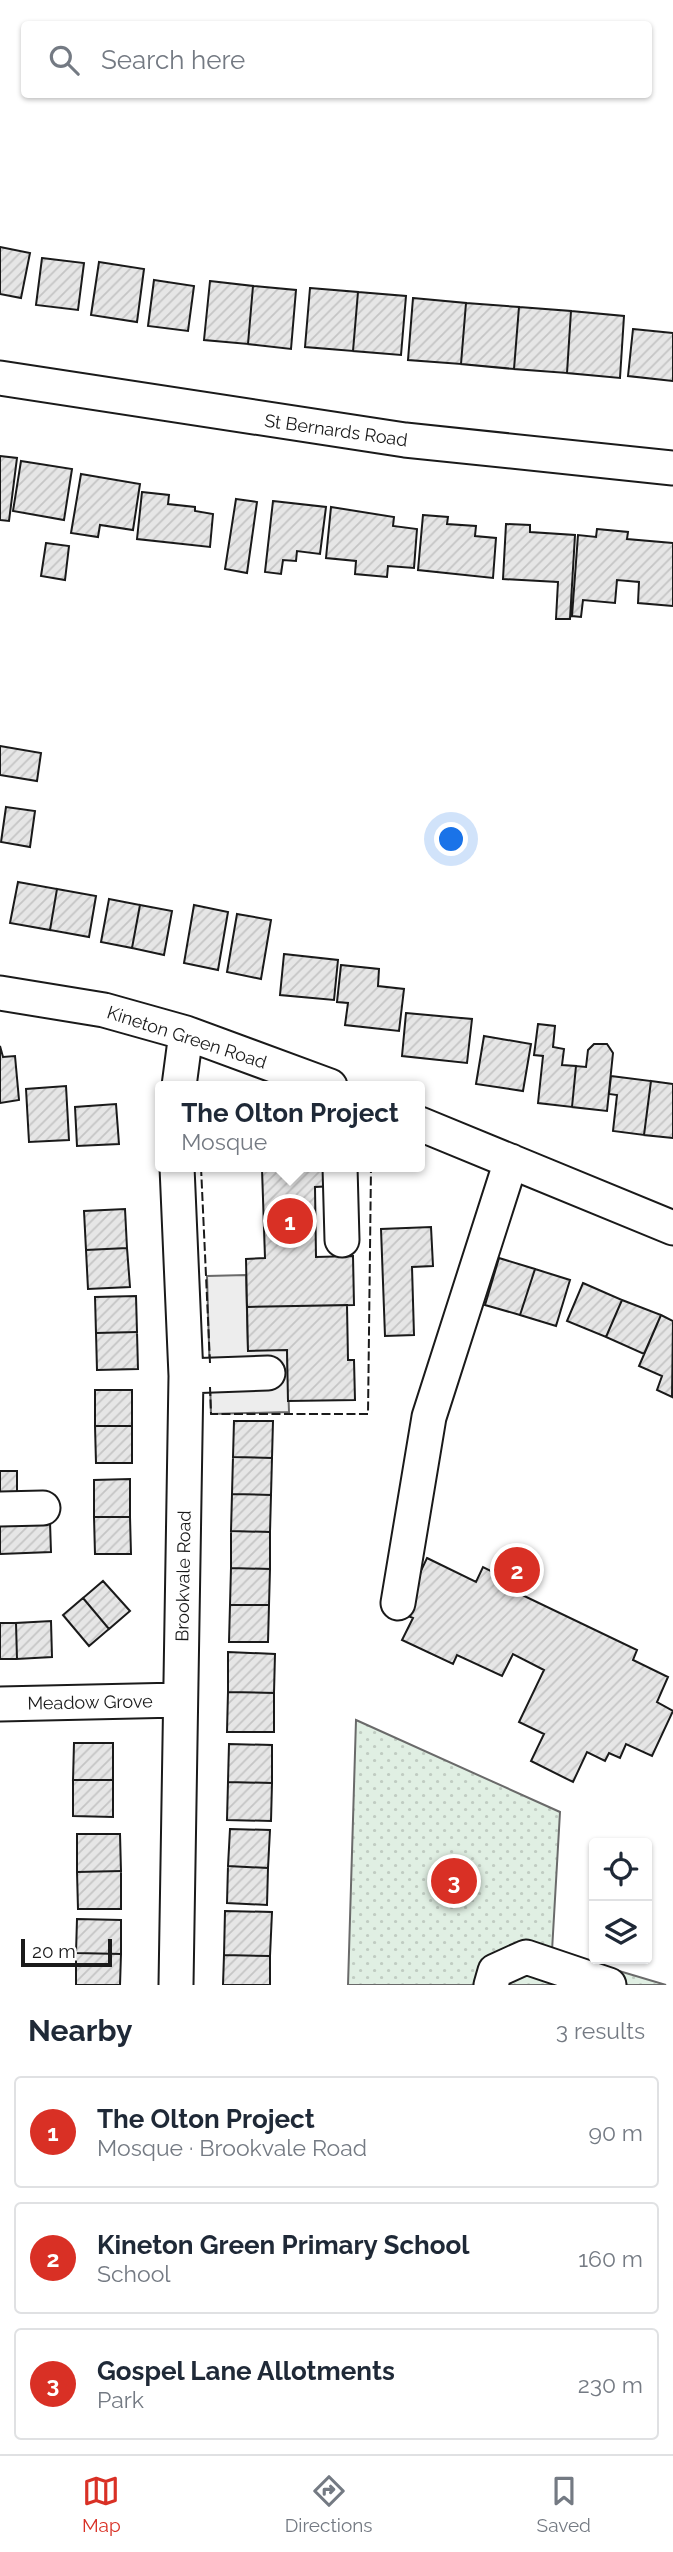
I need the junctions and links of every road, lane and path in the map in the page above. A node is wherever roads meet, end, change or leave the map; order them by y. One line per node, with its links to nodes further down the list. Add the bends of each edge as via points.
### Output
1 (0, 378): 2 (street, St Bernards Road, via 405,440)
2 (673, 467)
3 (0, 993): 4 (street, Kineton Green Road, via 104,1010)
4 (186, 1033): 5 (street); 6 (street, Kineton Green Road)
5 (180, 1081)
6 (316, 1081)
7 (425, 1126): 8 (street)
8 (511, 1161): 11 (street); 17 (street, via 429,1417)
9 (177, 1172): 14 (street, Brookvale Road)
10 (340, 1172): 12 (street)
11 (673, 1228)
12 (342, 1240)
13 (268, 1373): 14 (street)
14 (186, 1376): 18 (street, Brookvale Road)
15 (43, 1508): 16 (street)
16 (0, 1509)
17 (398, 1603)
18 (180, 1700): 19 (street, Meadow Grove); 20 (street, Brookvale Road)
19 (0, 1704)
20 (176, 1985)
21 (491, 1985): 22 (street, via 495,1971 526,1957)
22 (609, 1985)

